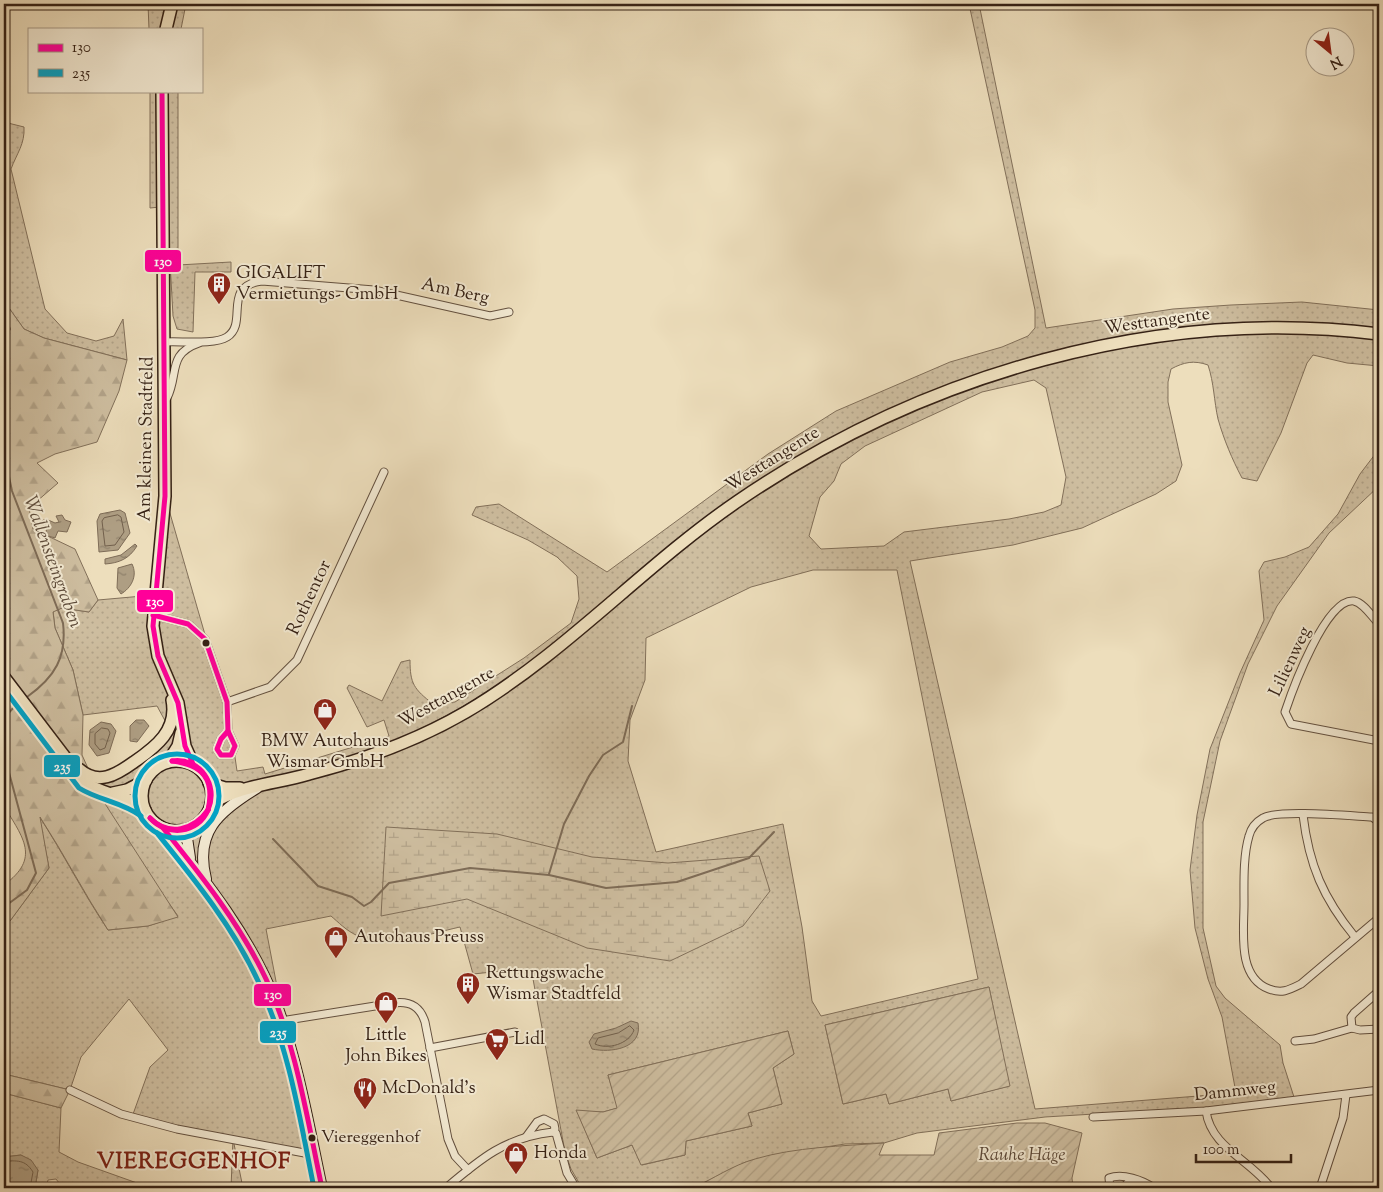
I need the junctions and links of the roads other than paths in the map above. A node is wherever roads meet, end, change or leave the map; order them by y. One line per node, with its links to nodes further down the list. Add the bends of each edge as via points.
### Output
1 (172, 4): 2 (main road)
2 (166, 28)
3 (162, 92): 7 (main road, Am kleinen Stadtfeld)
4 (510, 312): 6 (street, Am Berg, via 490,316 374,290 262,281 249,284 240,292 231,333 220,340)
5 (1379, 334): 23 (main road, Westtangente, via 1279,329 1148,339 1037,362 928,399 833,443 737,501 559,648 462,714 426,733 359,760)
6 (204, 341): 7 (street, Am Berg); 8 (street, via 180,354)
7 (166, 342): 8 (main road, Am kleinen Stadtfeld)
8 (166, 400): 10 (main road, Am kleinen Stadtfeld, via 165,496)
9 (384, 472): 14 (street, Rothentor, via 298,660 270,687)
10 (153, 615): 12 (main road, Am kleinen Stadtfeld, via 154,640); 14 (street, via 188,624 202,636)
11 (1379, 624): 17 (street, Lilienweg, via 1360,604 1346,602 1340,605 1318,635 1297,676 1285,712 1291,724)
12 (163, 670): 15 (main road, via 178,703); 18 (main road, via 173,712 169,728 156,746 118,773 105,778 88,776)
13 (4, 677): 18 (main road)
14 (227, 702): 16 (street)
15 (182, 726): 19 (main road, via 178,746); 20 (main road)
16 (228, 731)
17 (1379, 741)
18 (65, 760): 25 (main road, via 84,782)
19 (168, 762): 20 (main road); 21 (main road, via 155,768)
20 (193, 764): 22 (main road)
21 (146, 780): 25 (main road, via 127,790); 27 (main road, via 142,795)
22 (209, 783): 24 (main road, Westtangente, via 225,788); 26 (main road)
23 (262, 785): 24 (main road, Westtangente); 33 (main road, via 236,801 204,839 201,858)
24 (249, 788): 26 (main road, Westtangente)
25 (103, 792): 27 (main road, via 127,797)
26 (211, 804): 30 (main road, via 207,814)
27 (145, 810): 31 (main road)
28 (1304, 814): 29 (street, via 1372,817); 35 (street, via 1307,846 1317,878 1338,916); 35 (street, via 1281,813 1264,817 1249,835 1244,880 1244,939 1248,969 1259,985 1276,992 1287,992 1301,984)
29 (1379, 822)
30 (195, 826): 31 (main road, via 179,831); 32 (main road, via 186,845)
31 (163, 828): 32 (main road)
32 (192, 863): 33 (main road)
33 (208, 885): 37 (main road, via 246,944 276,1003)
34 (1379, 918): 35 (street)
35 (1355, 937)
36 (1379, 992): 38 (street, via 1354,1013)
37 (281, 1021): 42 (street, via 406,1002 422,1012); 50 (main road)
38 (1352, 1028): 39 (street); 41 (street)
39 (1379, 1029)
40 (515, 1032): 42 (street)
41 (1295, 1041)
42 (430, 1048): 51 (street, via 448,1139)
43 (70, 1090): 50 (street, via 121,1114 177,1129)
44 (1379, 1090): 45 (street, Dammweg)
45 (1346, 1095): 46 (street, Dammweg); 60 (street, via 1341,1127)
46 (1206, 1110): 47 (street, Dammweg); 59 (street, via 1217,1138)
47 (1093, 1117)
48 (553, 1132): 49 (street); 49 (street, via 554,1124 544,1119 537,1122); 55 (street, via 556,1133 567,1173)
49 (526, 1137): 51 (street, via 503,1145)
50 (315, 1155): 53 (main road)
51 (468, 1170): 54 (street)
52 (1131, 1179): 56 (street, via 1118,1175 1109,1178); 57 (street); 58 (street)
53 (322, 1188)
54 (446, 1188)
55 (576, 1188)
56 (1110, 1188)
57 (1123, 1188)
58 (1154, 1188)
59 (1271, 1188)
60 (1320, 1188)

